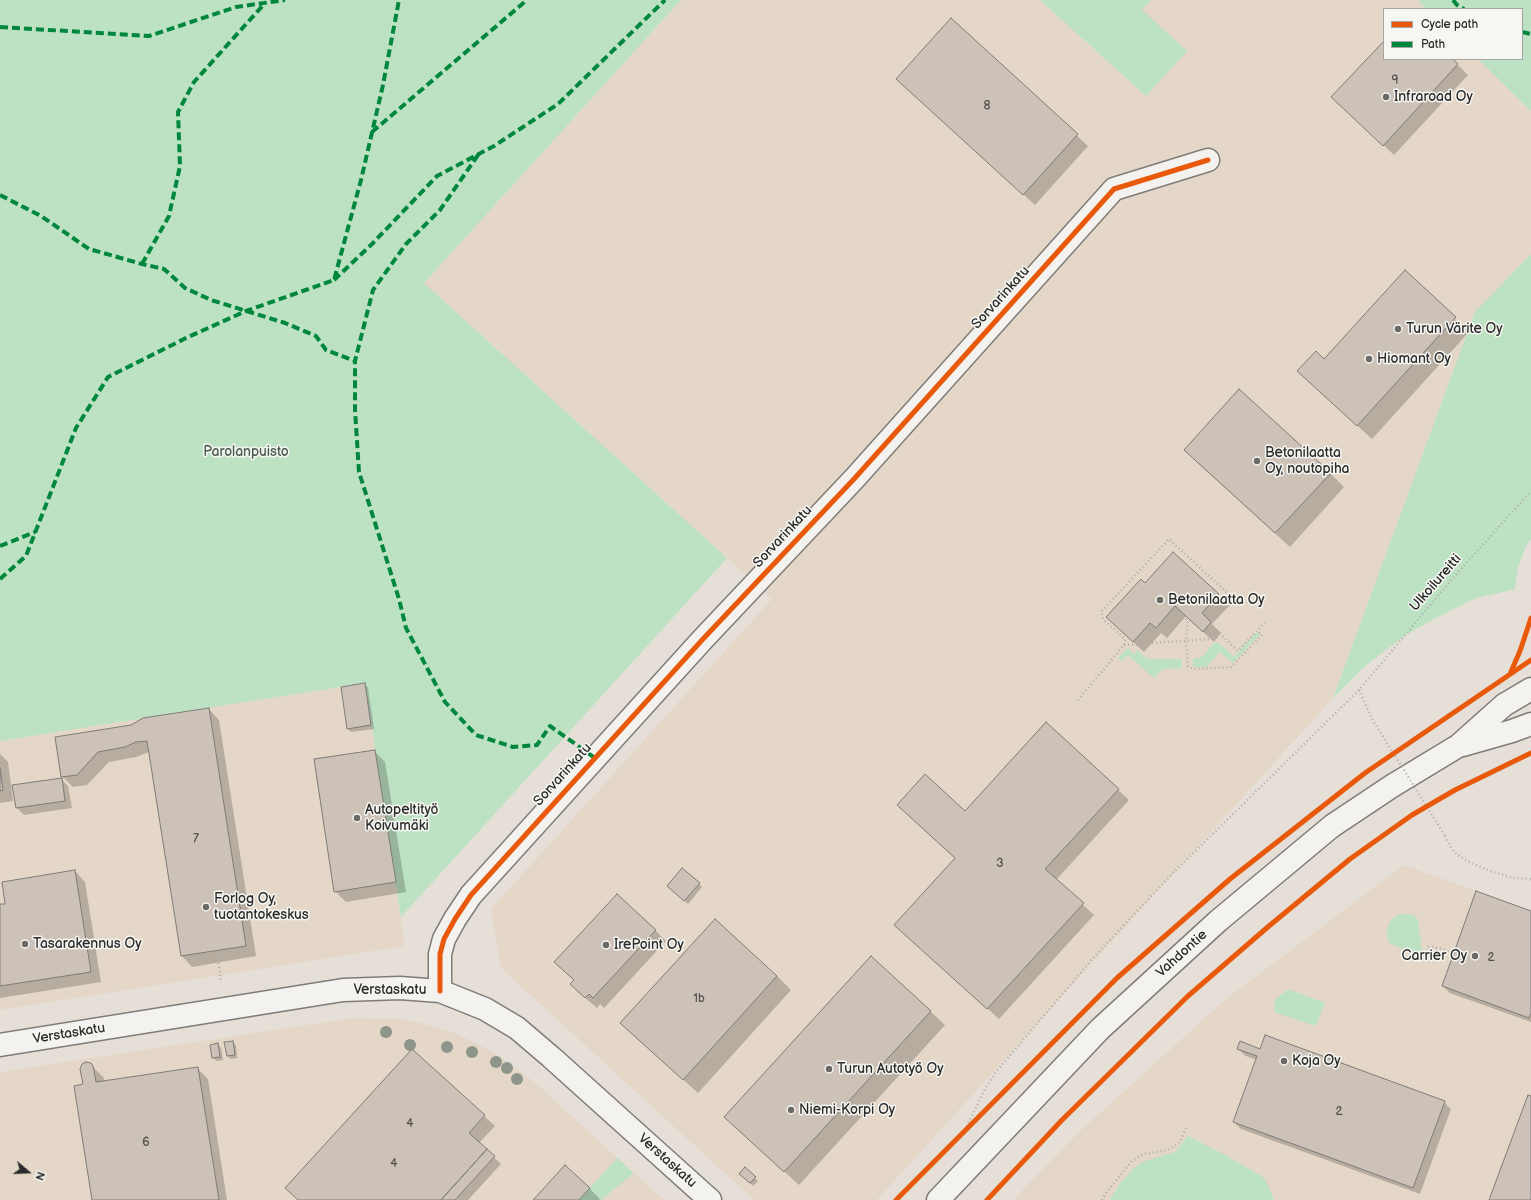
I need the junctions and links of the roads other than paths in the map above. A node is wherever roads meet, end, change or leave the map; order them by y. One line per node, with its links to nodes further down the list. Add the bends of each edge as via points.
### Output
1 (1208, 160): 5 (street, Sorvarinkatu, via 1114,189 854,479 703,639 471,895 444,939 440,954)
2 (1531, 689): 4 (street, Vahdontie, via 1504,705)
3 (1531, 724): 4 (street, Vahdontie, via 1512,732)
4 (1458, 746): 8 (street, Vahdontie, via 1332,826 1218,921 1100,1029)
5 (440, 991): 6 (street, Verstaskatu, via 400,988 343,990); 7 (street, Verstaskatu, via 485,1009 517,1028)
6 (0, 1045)
7 (710, 1200)
8 (938, 1200)

